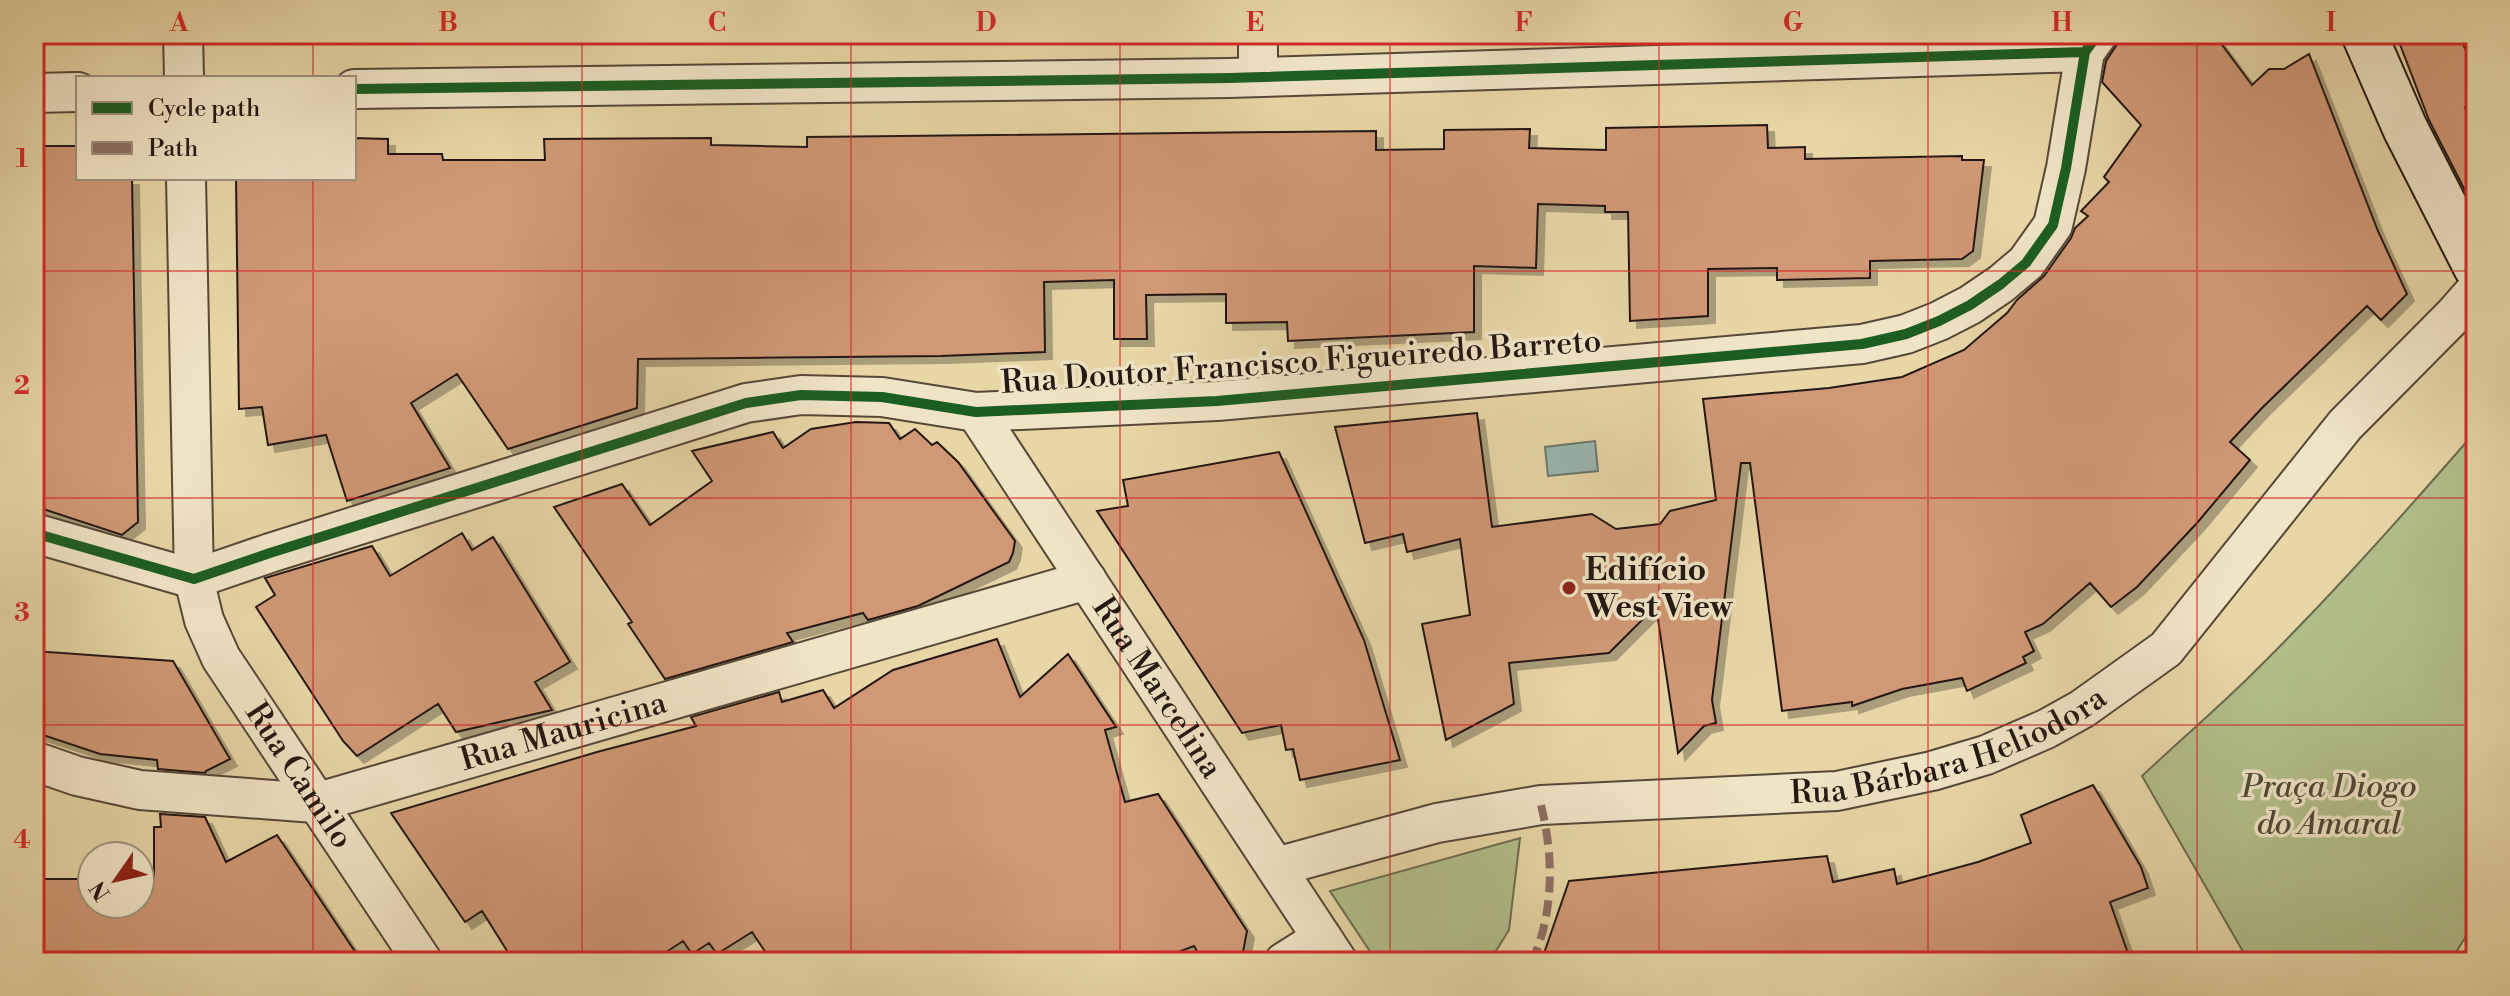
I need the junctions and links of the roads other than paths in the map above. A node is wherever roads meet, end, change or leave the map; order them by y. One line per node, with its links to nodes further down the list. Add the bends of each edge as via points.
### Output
1 (183, 34): 5 (street)
2 (1258, 34): 6 (street)
3 (2364, 34): 11 (street)
4 (2092, 43): 6 (street); 13 (street, Rua Doutor Francisco Figueiredo Barreto, via 2053,225 2026,263 2001,284 1970,305 1906,334 1862,344 1217,401)
5 (184, 76)
6 (1258, 77): 7 (street)
7 (356, 89)
8 (76, 92): 9 (street)
9 (34, 93)
10 (186, 180): 15 (street, Rua Camilo)
11 (2476, 267)
12 (2469, 305): 19 (street, Rua Bárbara Heliodora, via 2345,425 2166,649 2046,729 1986,755 1837,791 1541,805 1437,823)
13 (976, 412): 15 (street, Rua Doutor Francisco Figueiredo Barreto, via 882,397 801,395 746,403); 16 (street, Rua Marcelina)
14 (34, 533): 15 (street)
15 (194, 579): 18 (street, Rua Camilo, via 221,658)
16 (1087, 580): 18 (street, Rua Mauricina); 19 (street, Rua Marcelina)
17 (34, 761): 18 (street, Rua Mauricina, via 140,790)
18 (315, 803): 21 (street, Rua Camilo)
19 (1276, 867): 20 (street, Rua Marcelina)
20 (1330, 950): 22 (street)
21 (423, 962)
22 (1284, 962)

